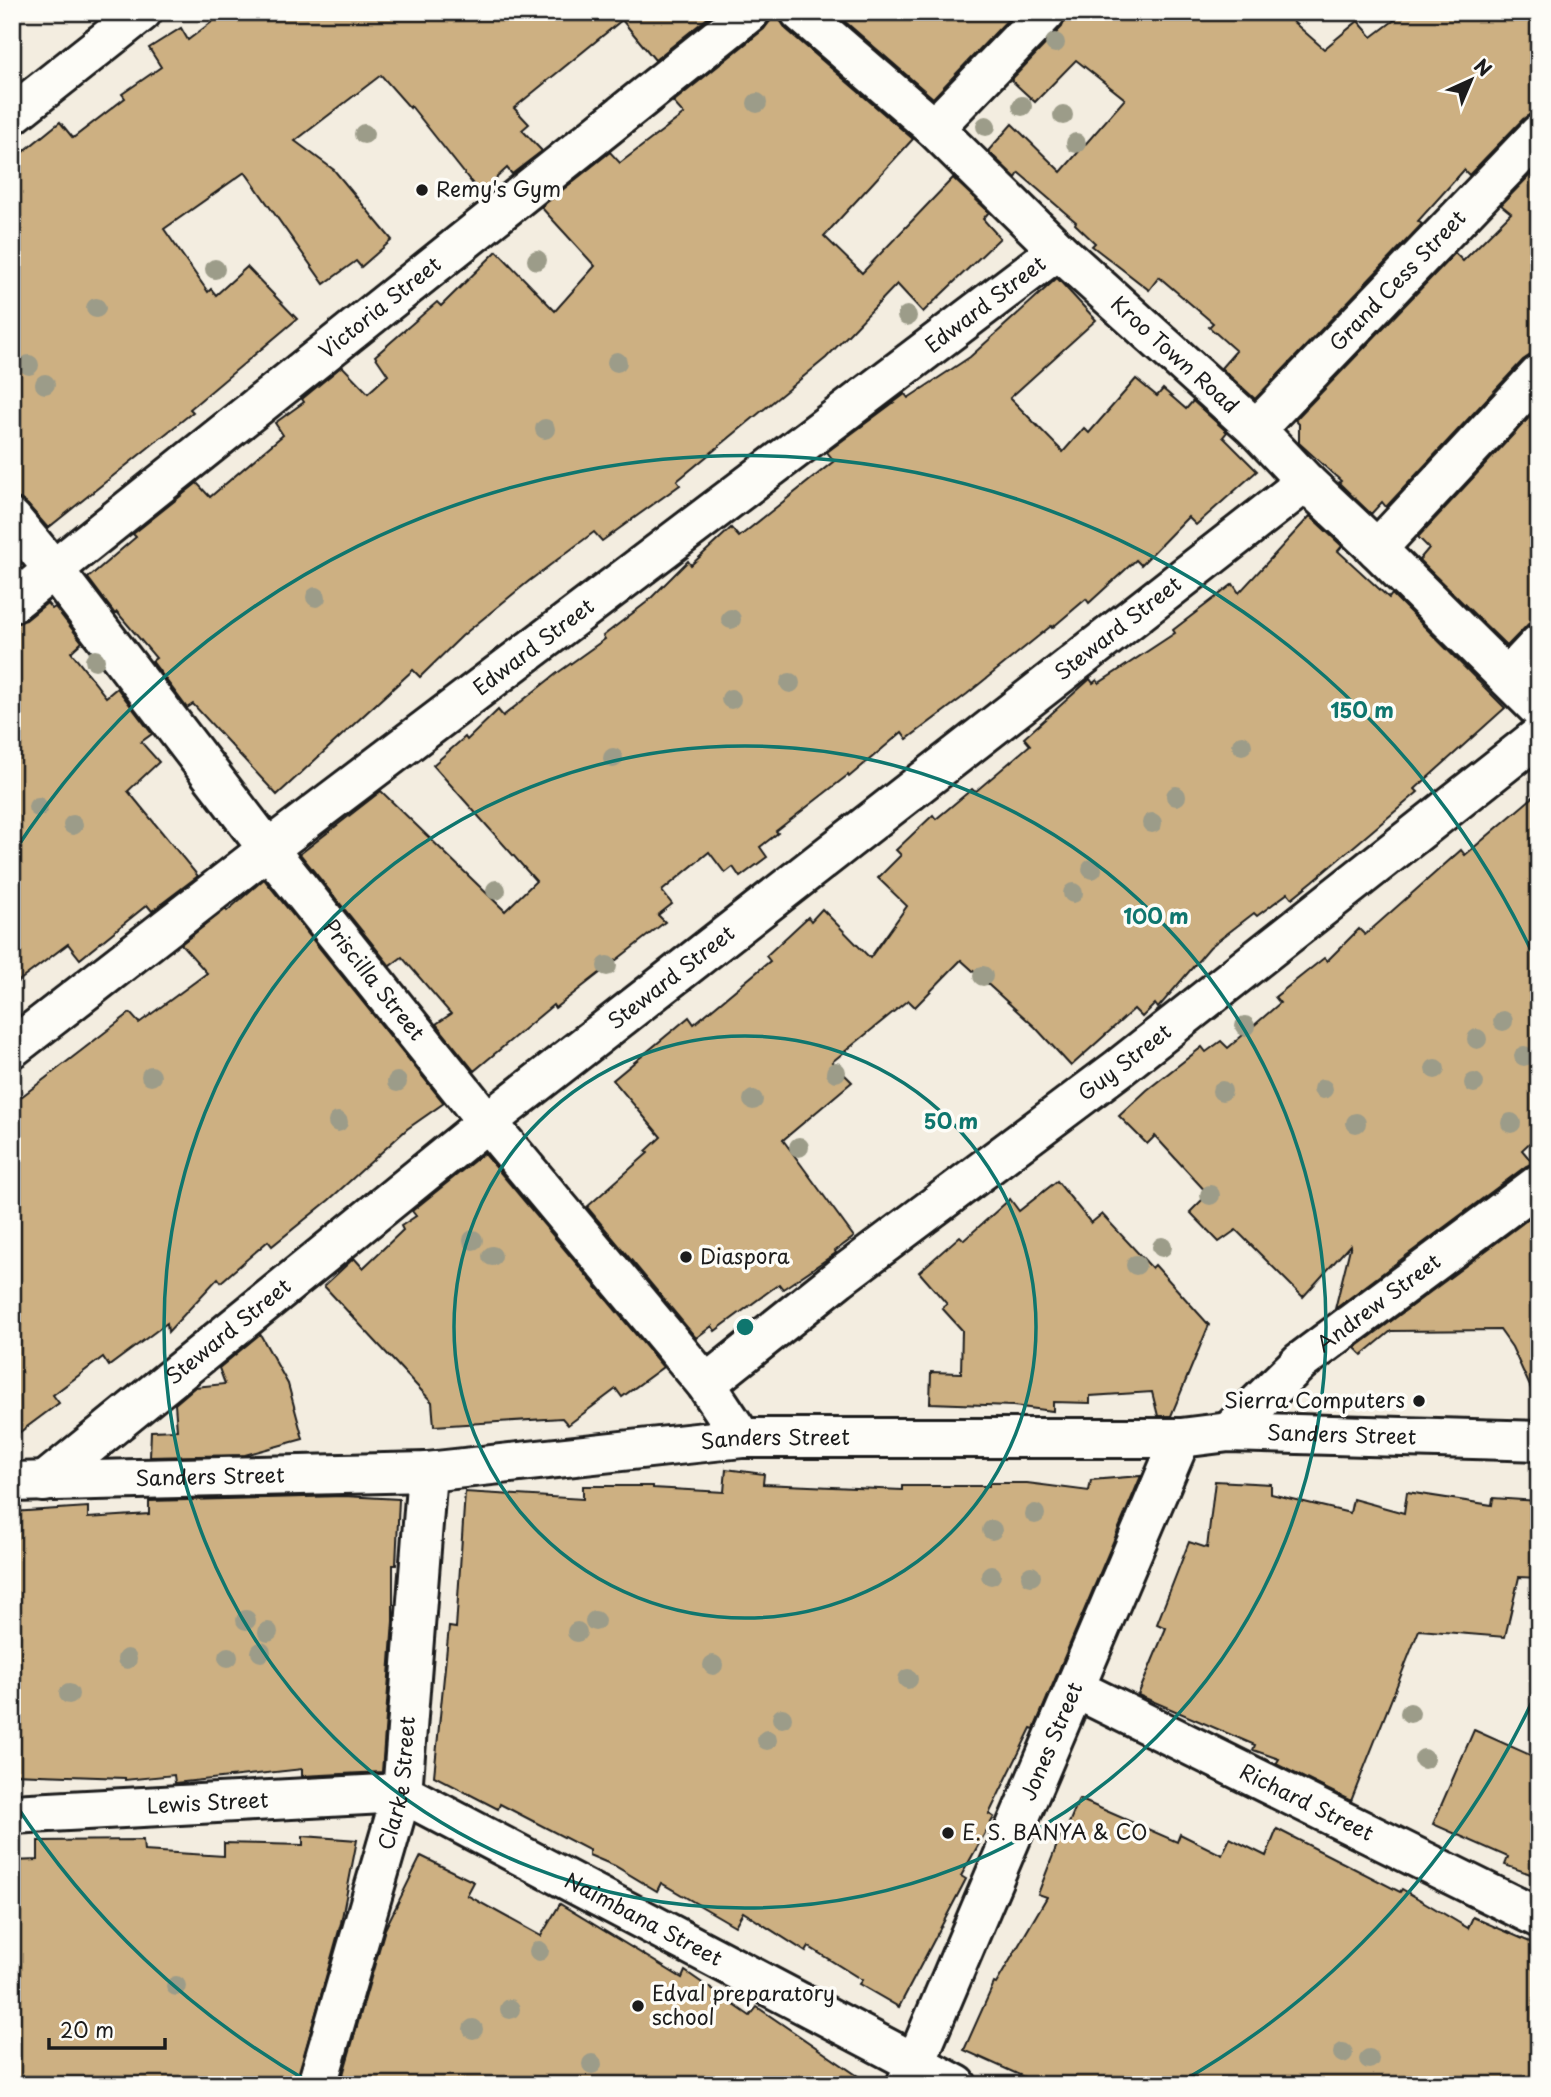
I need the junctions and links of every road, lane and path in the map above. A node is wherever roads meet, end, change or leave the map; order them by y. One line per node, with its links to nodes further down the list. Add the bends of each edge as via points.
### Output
1 (142, 12): 5 (street)
2 (750, 12): 14 (street, Victoria Street)
3 (800, 12): 6 (street, Kroo Town Road)
4 (1046, 12): 6 (street)
5 (12, 115)
6 (934, 128): 8 (street, Kroo Town Road)
7 (1539, 134): 10 (street, Grand Cess Street)
8 (1058, 250): 10 (street, Kroo Town Road); 20 (street, Edward Street)
9 (1539, 375): 13 (street)
10 (1256, 429): 11 (street, Kroo Town Road)
11 (1306, 482): 13 (street, Kroo Town Road); 22 (street, Steward Street)
12 (12, 519): 14 (street, Priscilla Street)
13 (1377, 549): 17 (street, Kroo Town Road)
14 (54, 570): 15 (street, Victoria Street); 20 (street, Priscilla Street)
15 (12, 603)
16 (1539, 644): 17 (street)
17 (1508, 677): 18 (street, Kroo Town Road)
18 (1539, 709)
19 (1539, 736): 24 (street, Guy Street, via 1119,1068)
20 (268, 849): 21 (street, Edward Street); 22 (street, Priscilla Street)
21 (12, 1048)
22 (486, 1122): 24 (street, Priscilla Street); 30 (street, Steward Street)
23 (1539, 1184): 25 (street, Andrew Street, via 1300,1362)
24 (706, 1384): 26 (street, Priscilla Street)
25 (1228, 1433): 27 (street, Sanders Street); 28 (street, Sanders Street)
26 (742, 1438): 27 (street, Sanders Street); 29 (street, Sanders Street)
27 (1181, 1438): 31 (street, Jones Street)
28 (1539, 1441)
29 (427, 1472): 30 (street, Sanders Street); 32 (street, Clarke Street)
30 (28, 1482)
31 (1076, 1689): 34 (street, Richard Street); 35 (street, Jones Street)
32 (402, 1793): 33 (street, Lewis Street); 35 (street, Naimbana Street); 36 (street, Clarke Street)
33 (12, 1814)
34 (1539, 1918)
35 (911, 2074): 37 (street, Naimbana Street)
36 (317, 2085)
37 (957, 2085)

